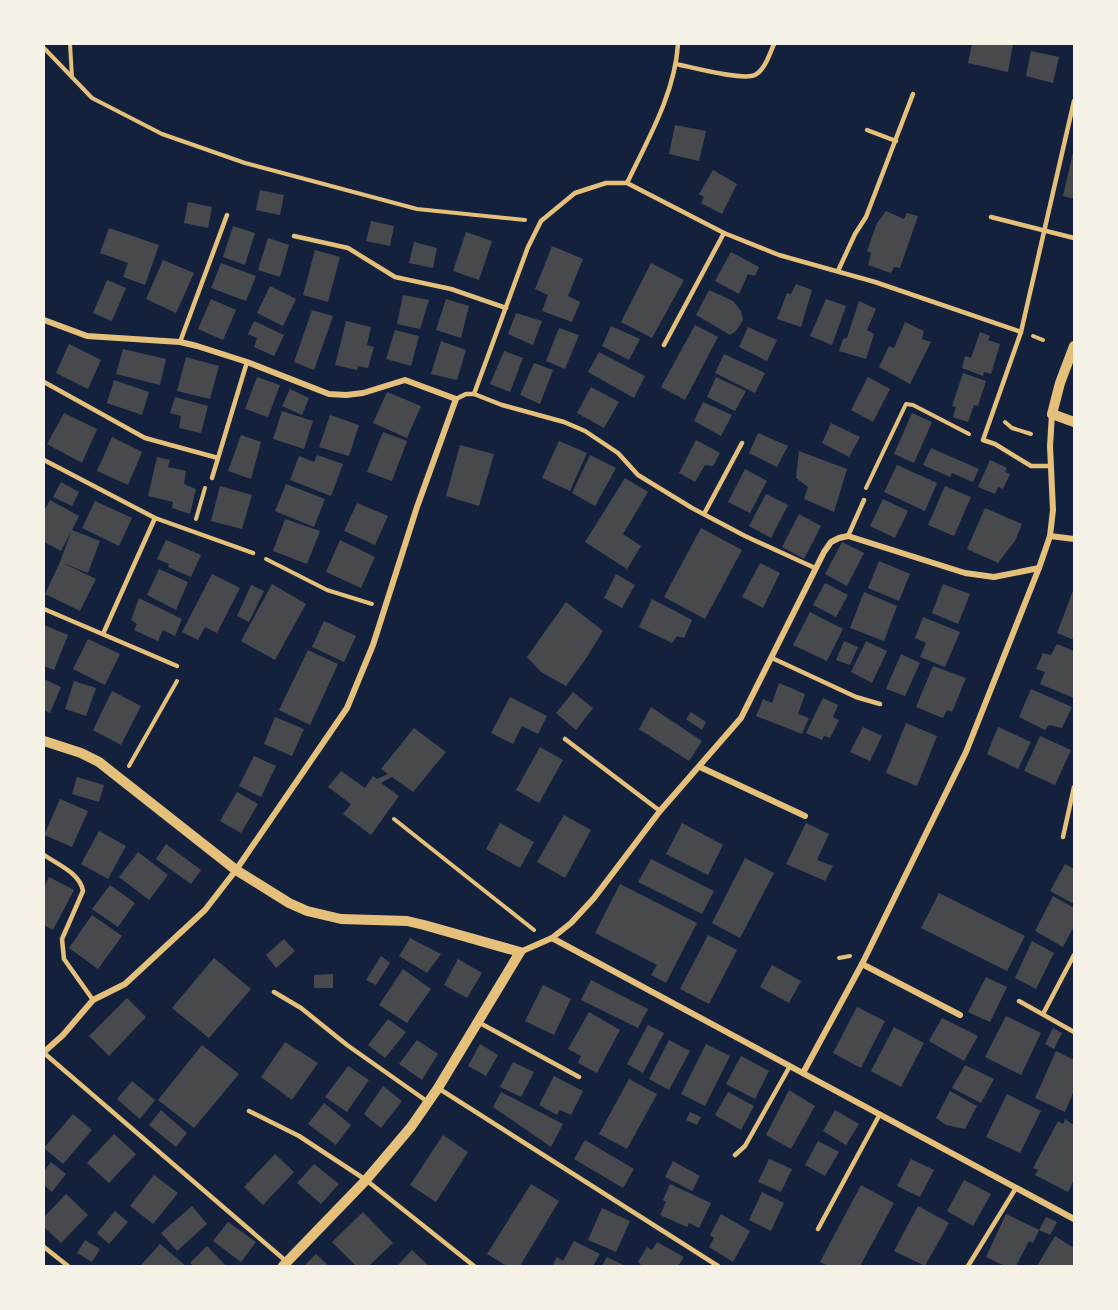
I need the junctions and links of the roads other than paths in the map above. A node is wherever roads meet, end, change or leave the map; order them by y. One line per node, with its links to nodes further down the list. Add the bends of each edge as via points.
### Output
1 (678, 44): 3 (lane)
2 (774, 44): 3 (lane, via 755,75 739,76)
3 (676, 64): 8 (lane, via 653,129)
4 (913, 94): 7 (lane)
5 (1074, 101): 12 (lane)
6 (867, 130): 7 (lane)
7 (896, 141): 15 (lane, via 866,217)
8 (627, 183): 11 (lane); 16 (lane, via 606,183 575,194 541,221)
9 (227, 215): 19 (lane)
10 (991, 217): 12 (lane)
11 (724, 232): 15 (lane, via 779,255); 20 (lane)
12 (1043, 232): 14 (lane); 18 (lane)
13 (294, 236): 16 (lane, via 348,248 395,277)
14 (1074, 238)
15 (838, 271): 18 (lane)
16 (506, 308): 24 (lane)
17 (44, 320): 19 (street, via 87,336)
18 (1021, 332): 31 (lane, via 983,440 1031,466)
19 (180, 342): 22 (street)
20 (664, 345)
21 (1074, 346): 26 (street)
22 (247, 362): 25 (street, via 330,394 363,393 405,380); 29 (lane)
23 (44, 382): 29 (lane, via 145,438)
24 (474, 394): 25 (lane); 34 (lane, via 564,422 595,436 638,475)
25 (456, 399): 55 (street, via 365,666 347,708)
26 (1052, 414): 27 (street); 31 (street)
27 (1074, 422)
28 (742, 443): 34 (lane)
29 (218, 458): 32 (lane)
30 (44, 460): 35 (lane)
31 (1051, 466): 37 (street)
32 (212, 478)
33 (864, 500): 36 (lane)
34 (704, 514): 40 (lane)
35 (155, 518): 39 (lane); 43 (lane)
36 (848, 536): 40 (street, via 831,542); 41 (street, via 965,573 994,577)
37 (1050, 536): 38 (street); 41 (street)
38 (1074, 539)
39 (253, 553)
40 (815, 568): 44 (street)
41 (1039, 568): 59 (street, via 966,752)
42 (44, 609): 43 (lane)
43 (103, 634): 45 (lane)
44 (772, 658): 46 (lane); 49 (street, via 741,718)
45 (177, 666)
46 (880, 704)
47 (565, 739): 51 (lane)
48 (44, 741): 55 (street, via 99,762)
49 (700, 767): 51 (street); 52 (street)
50 (1074, 787): 53 (lane)
51 (660, 811): 56 (street, via 594,898 571,923)
52 (805, 816)
53 (1063, 837)
54 (44, 855): 61 (lane, via 82,884 83,891 62,939 62,950)
55 (236, 870): 57 (street, via 289,903 317,914 341,919 407,921); 61 (street, via 205,910 168,946 125,984)
56 (549, 938): 57 (street); 68 (street)
57 (520, 952): 65 (street)
58 (1074, 955): 63 (lane)
59 (862, 963): 64 (street); 69 (street)
60 (274, 992): 72 (lane)
61 (93, 1000): 67 (street)
62 (1019, 1001): 63 (lane)
63 (1043, 1014): 66 (lane)
64 (960, 1015)
65 (478, 1022): 70 (lane); 71 (street)
66 (1074, 1032)
67 (44, 1053): 81 (lane)
68 (790, 1066): 69 (street); 75 (lane, via 745,1146)
69 (803, 1074): 74 (street)
70 (579, 1077)
71 (438, 1088): 72 (street); 84 (lane)
72 (428, 1102): 76 (street)
73 (249, 1111): 76 (lane, via 299,1136)
74 (880, 1114): 77 (street); 79 (lane)
75 (735, 1155)
76 (366, 1180): 81 (street); 83 (lane)
77 (1016, 1188): 78 (street); 85 (lane)
78 (1074, 1220)
79 (818, 1228)
80 (44, 1247): 82 (lane)
81 (285, 1264)
82 (68, 1266)
83 (474, 1266)
84 (718, 1266)
85 (968, 1266)

